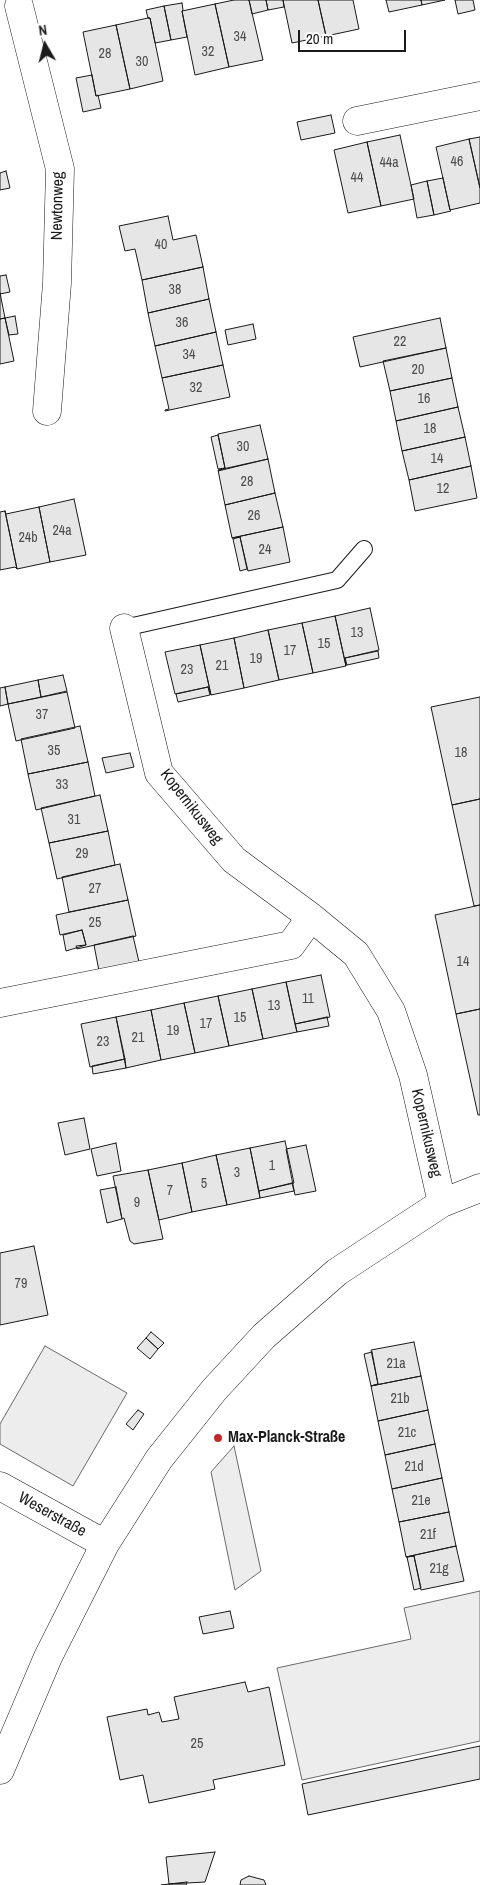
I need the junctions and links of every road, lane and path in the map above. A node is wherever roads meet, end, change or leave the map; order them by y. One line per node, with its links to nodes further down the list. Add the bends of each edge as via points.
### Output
1 (16, 4): 4 (street, Newtonweg, via 60,169 57,283)
2 (480, 96): 3 (street)
3 (357, 121)
4 (46, 411)
5 (364, 549): 6 (lane, via 337,580)
6 (124, 628): 7 (street, Kopernikusweg, via 160,773 234,860)
7 (311, 917): 8 (street, via 291,945); 10 (street, Kopernikusweg, via 356,954 391,1011 413,1075)
8 (0, 1003)
9 (480, 1188): 10 (street)
10 (442, 1203): 12 (street, via 337,1272 264,1336 214,1390 159,1459)
11 (0, 1486): 12 (street, Weserstraße)
12 (105, 1544): 13 (street, via 48,1657)
13 (0, 1770)

